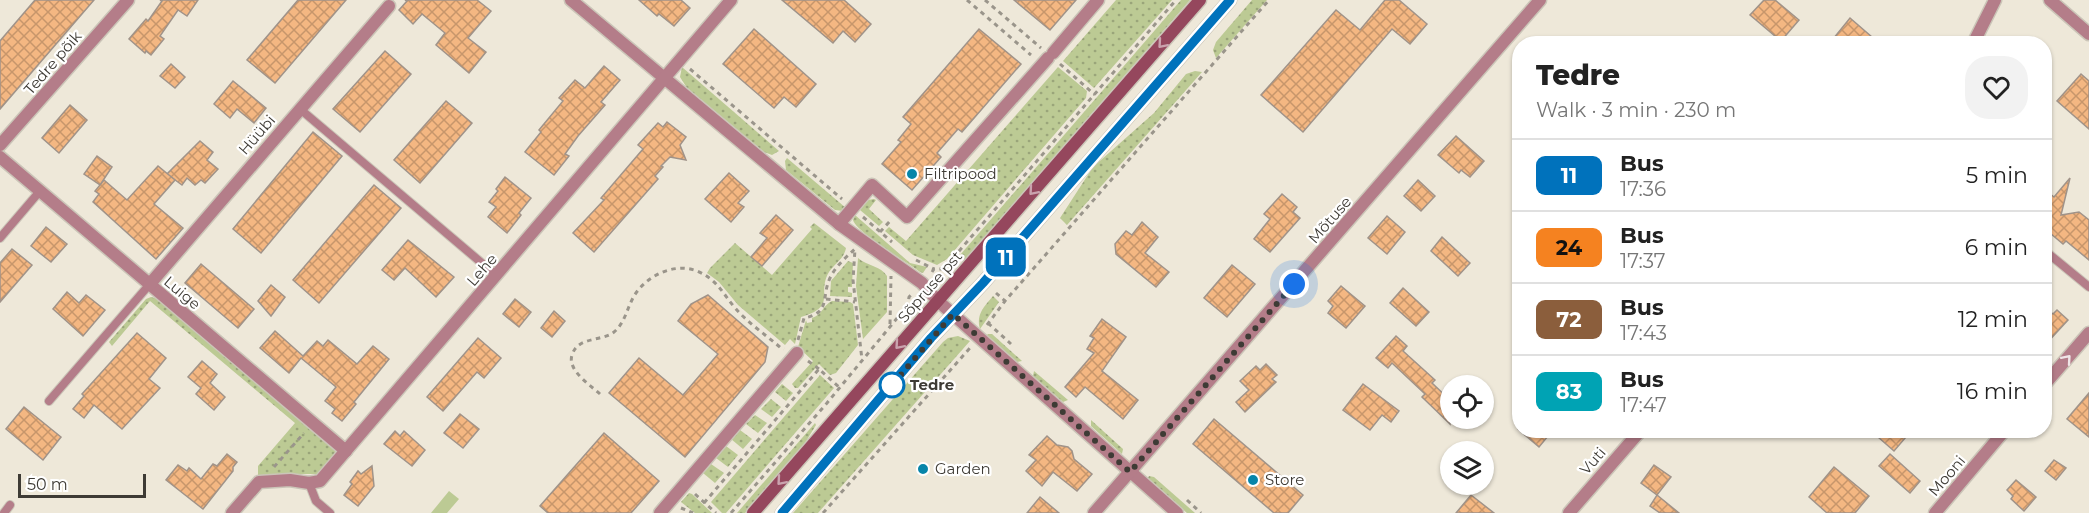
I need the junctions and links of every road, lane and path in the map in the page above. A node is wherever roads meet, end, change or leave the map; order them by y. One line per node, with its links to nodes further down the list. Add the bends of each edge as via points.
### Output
1 (128, 0): 23 (street, Tedre põik)
2 (571, 0): 20 (street)
3 (731, 0): 19 (street, Lehe)
4 (967, 0): 17 (path)
5 (985, 0): 18 (path)
6 (1098, 0): 18 (street)
7 (1176, 0): 21 (path)
8 (1200, 0): 42 (main road, Sõpruse pst, one-way to 42)
9 (1230, 0): 45 (main road)
10 (1269, 0): 43 (path)
11 (1540, 0): 61 (street, Mõtuse)
12 (1995, 0): 16 (street)
13 (2050, 0): 15 (street)
14 (389, 6): 22 (street, Hüübi)
15 (2089, 34)
16 (1977, 36)
17 (1033, 56)
18 (1051, 57): 21 (path); 26 (street, via 908,217 872,185)
19 (679, 60): 20 (street, Lehe); 26 (path)
20 (665, 79): 27 (street); 36 (street, Lehe)
21 (1095, 95): 32 (path)
22 (300, 109): 36 (lane); 38 (street, Hüübi)
23 (0, 146)
24 (0, 157): 25 (street, Luige)
25 (40, 191): 28 (lane); 38 (street, Luige)
26 (852, 208): 27 (street); 29 (path)
27 (839, 224): 37 (street)
28 (0, 238)
29 (896, 245)
30 (2052, 257): 39 (lane)
31 (911, 258): 34 (path)
32 (953, 258): 33 (path); 34 (path, via 942,269)
33 (960, 265)
34 (934, 269): 37 (path)
35 (891, 274): 46 (path)
36 (496, 276): 60 (street, Lehe)
37 (922, 283): 42 (street); 46 (path)
38 (149, 285): 56 (lane); 57 (street, Luige)
39 (2089, 287)
40 (996, 293): 43 (path)
41 (826, 299): 44 (path); 44 (path, via 829,279 855,249); 50 (path, via 813,316 804,318)
42 (938, 301): 45 (street); 73 (main road, Sõpruse pst, one-way to 73)
43 (1005, 301): 47 (path)
44 (855, 302): 51 (path)
45 (953, 314): 61 (street); 74 (main road)
46 (890, 326): 51 (path)
47 (983, 332)
48 (2089, 333): 53 (street, one-way to 48)
49 (973, 344): 75 (path)
50 (796, 352): 52 (path); 55 (path, via 781,348 736,309 715,282 696,271 666,271 642,286 614,332 578,345 572,355 578,373); 64 (street)
51 (862, 360): 54 (path)
52 (819, 369): 54 (path); 65 (path)
53 (2052, 376)
54 (839, 388): 72 (path)
55 (600, 394)
56 (49, 400)
57 (312, 423): 60 (street, Luige); 62 (path)
58 (1634, 438): 78 (street, Vuti)
59 (1998, 438): 79 (street, Mooni)
60 (346, 451): 63 (street, Lehe, via 320,481)
61 (1130, 472): 76 (street, Mõtuse); 77 (street)
62 (259, 482): 63 (street); 68 (street)
63 (309, 483): 69 (lane, via 316,501)
64 (684, 484): 65 (path); 70 (street)
65 (704, 503): 71 (path)
66 (10, 505): 67 (lane)
67 (3, 513)
68 (232, 513)
69 (330, 513)
70 (660, 513)
71 (716, 513)
72 (731, 513)
73 (753, 513)
74 (782, 513)
75 (823, 513)
76 (1094, 513)
77 (1177, 513)
78 (1569, 513)
79 (1935, 513)

